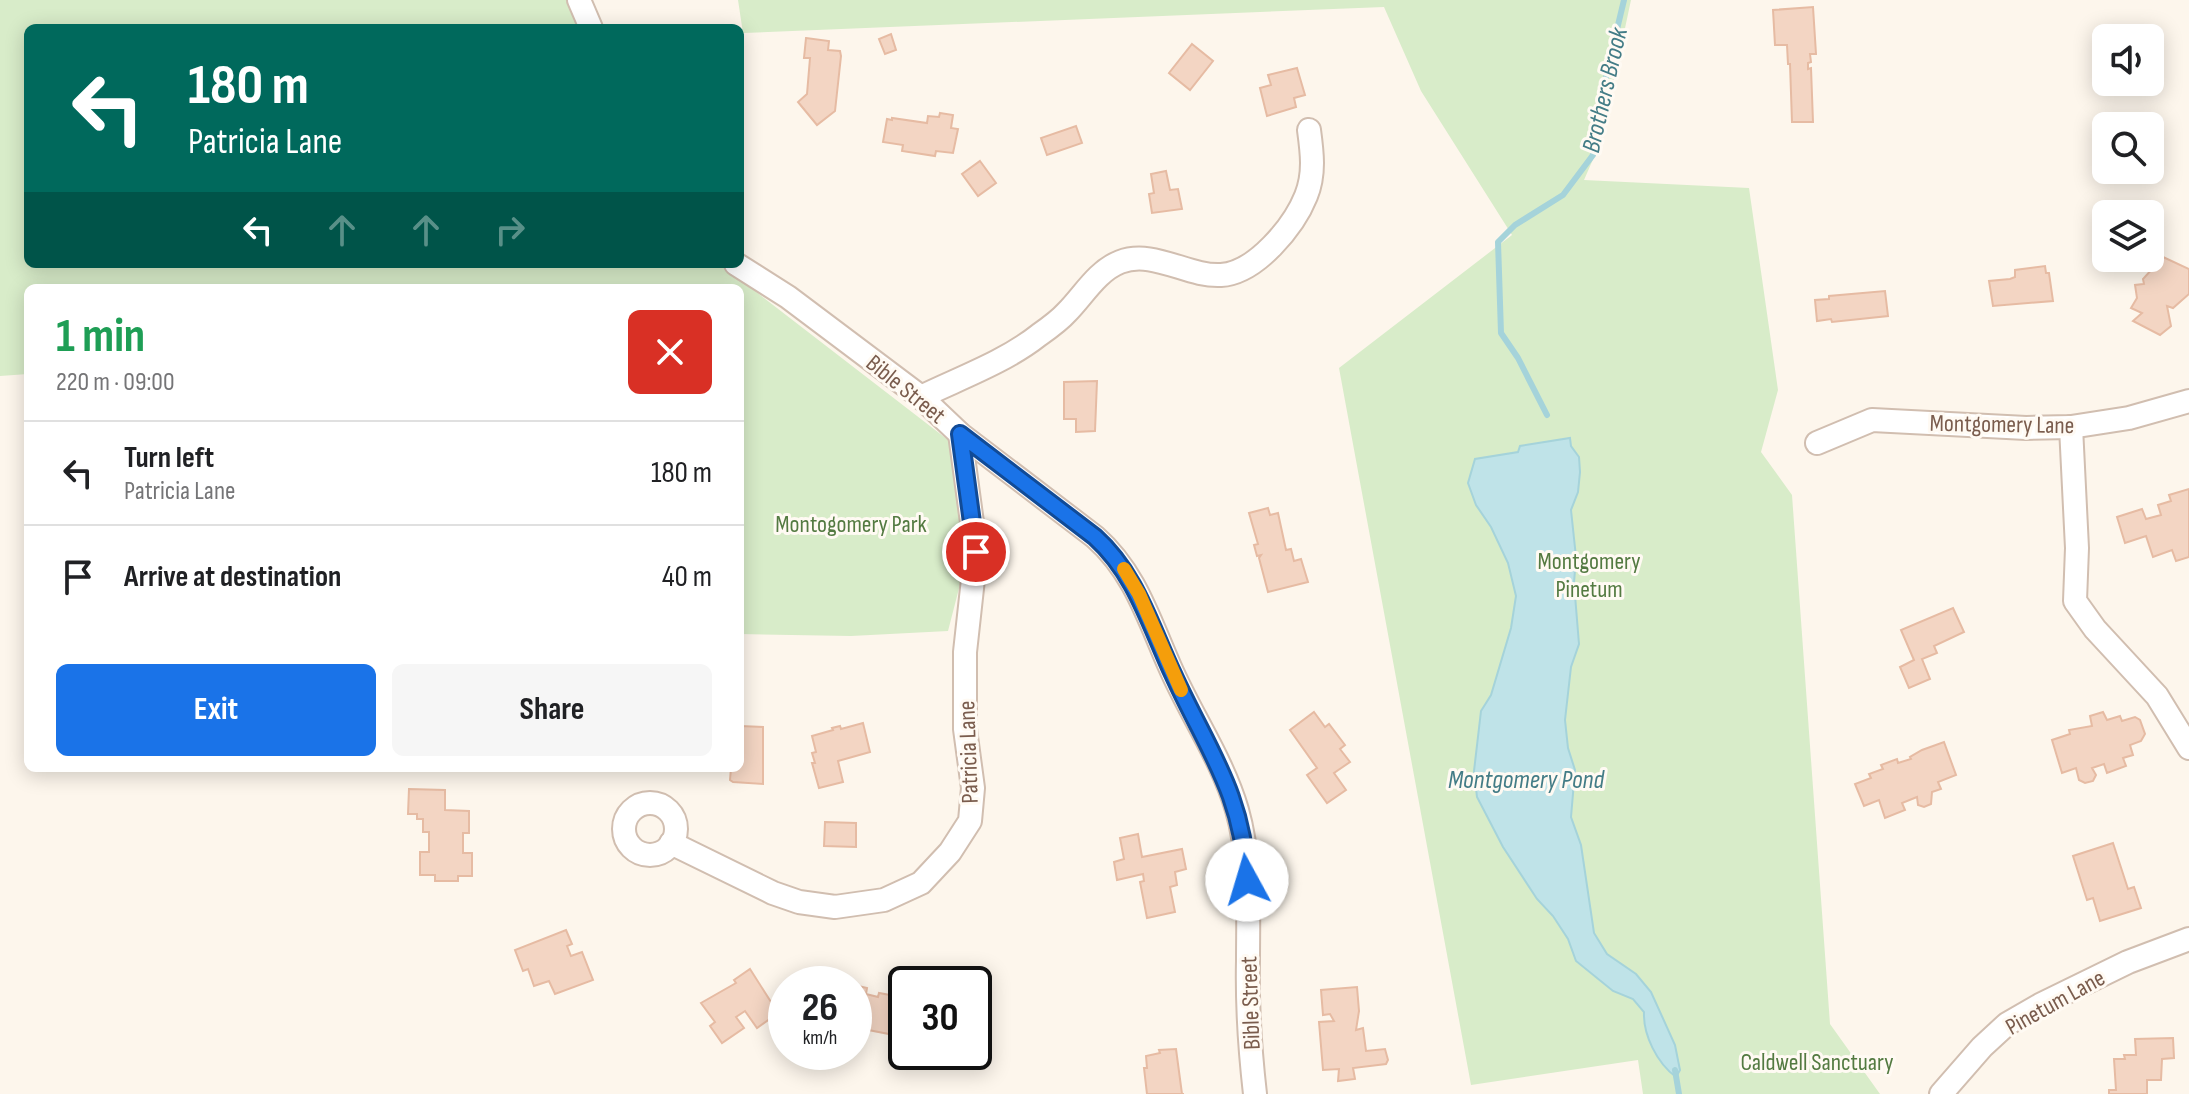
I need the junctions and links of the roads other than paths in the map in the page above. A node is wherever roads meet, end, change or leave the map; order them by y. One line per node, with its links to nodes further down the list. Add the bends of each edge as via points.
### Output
1 (579, 0): 2 (street)
2 (589, 24)
3 (1309, 130): 5 (street, via 1313,165 1306,196 1263,256 1246,269 1221,275 1145,259 1120,262 1036,338)
4 (742, 268): 5 (street, Bible Street)
5 (921, 397): 8 (street, Bible Street)
6 (2189, 401): 7 (street, Montgomery Lane)
7 (2071, 427): 9 (street, Montgomery Lane, via 1872,420); 10 (street, via 2075,601 2157,696)
8 (960, 434): 11 (street, Patricia Lane, via 976,552 965,652 965,729 973,788 970,821 950,852 921,883 884,900 835,907 773,893); 13 (street, Bible Street, via 1095,537 1120,563 1225,777 1246,861)
9 (1817, 443)
10 (2189, 748)
11 (671, 843)
12 (2189, 939): 14 (street, Pinetum Lane, via 2128,962 2007,1024)
13 (1255, 1094)
14 (1941, 1094)

